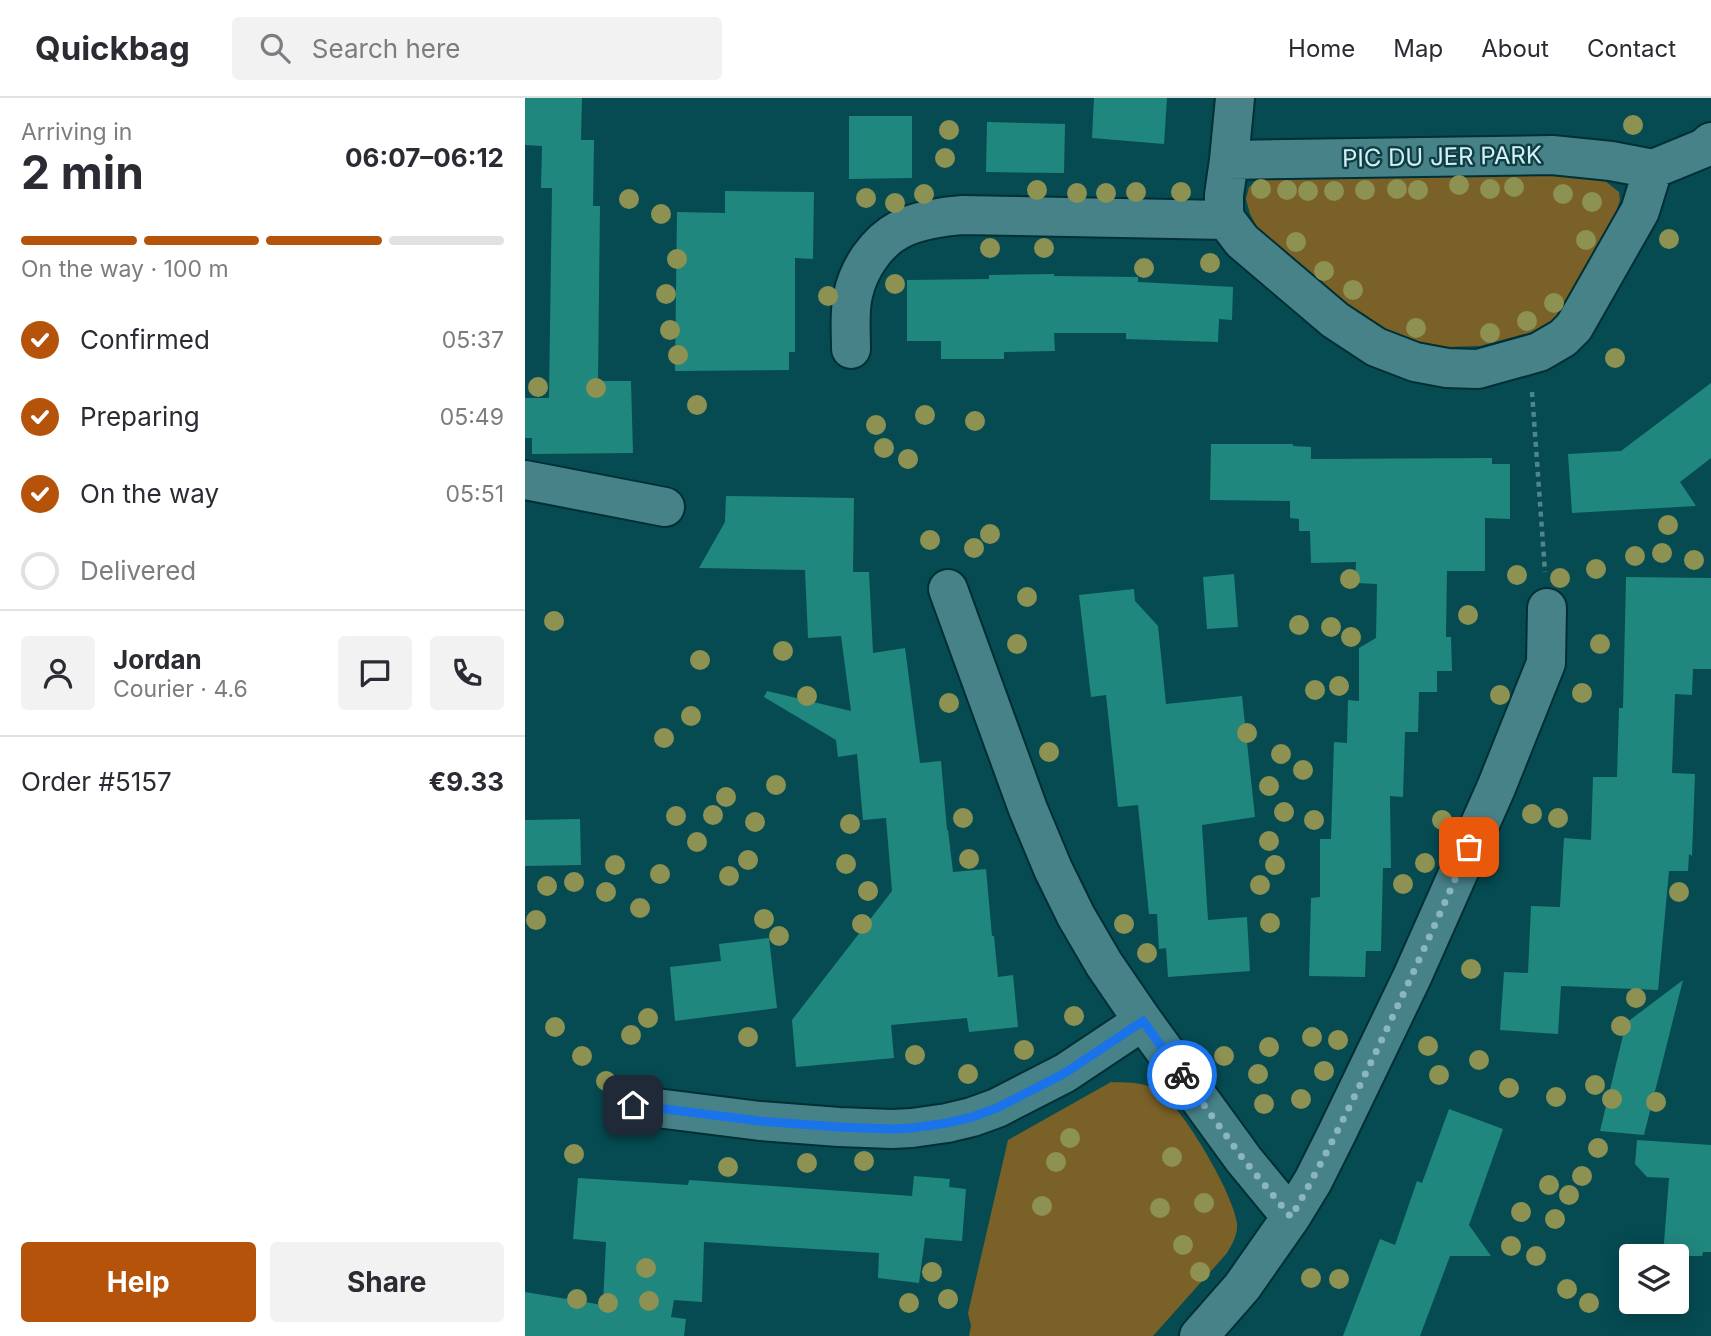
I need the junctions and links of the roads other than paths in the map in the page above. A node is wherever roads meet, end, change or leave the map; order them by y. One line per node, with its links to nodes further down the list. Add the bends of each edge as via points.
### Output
1 (1235, 98): 3 (street)
2 (1711, 142): 4 (street)
3 (1229, 160): 4 (street, PIC DU JER PARK, via 1552,155); 5 (street)
4 (1653, 169): 5 (street, via 1640,211 1574,327 1551,346 1478,369 1415,362 1376,347 1335,320 1250,249)
5 (1226, 220): 6 (street, via 949,215 927,220 899,230 877,247 862,268 852,295)
6 (851, 349)
7 (525, 481): 8 (street)
8 (665, 507)
9 (948, 589): 11 (street, via 1053,869 1104,964)
10 (1548, 608): 13 (street, via 1546,663 1499,782 1412,977)
11 (1143, 1021): 12 (street, via 1065,1073 997,1108 947,1123 892,1129 839,1127); 13 (street)
12 (633, 1105)
13 (1291, 1217): 14 (street, via 1242,1287)
14 (1199, 1336)

